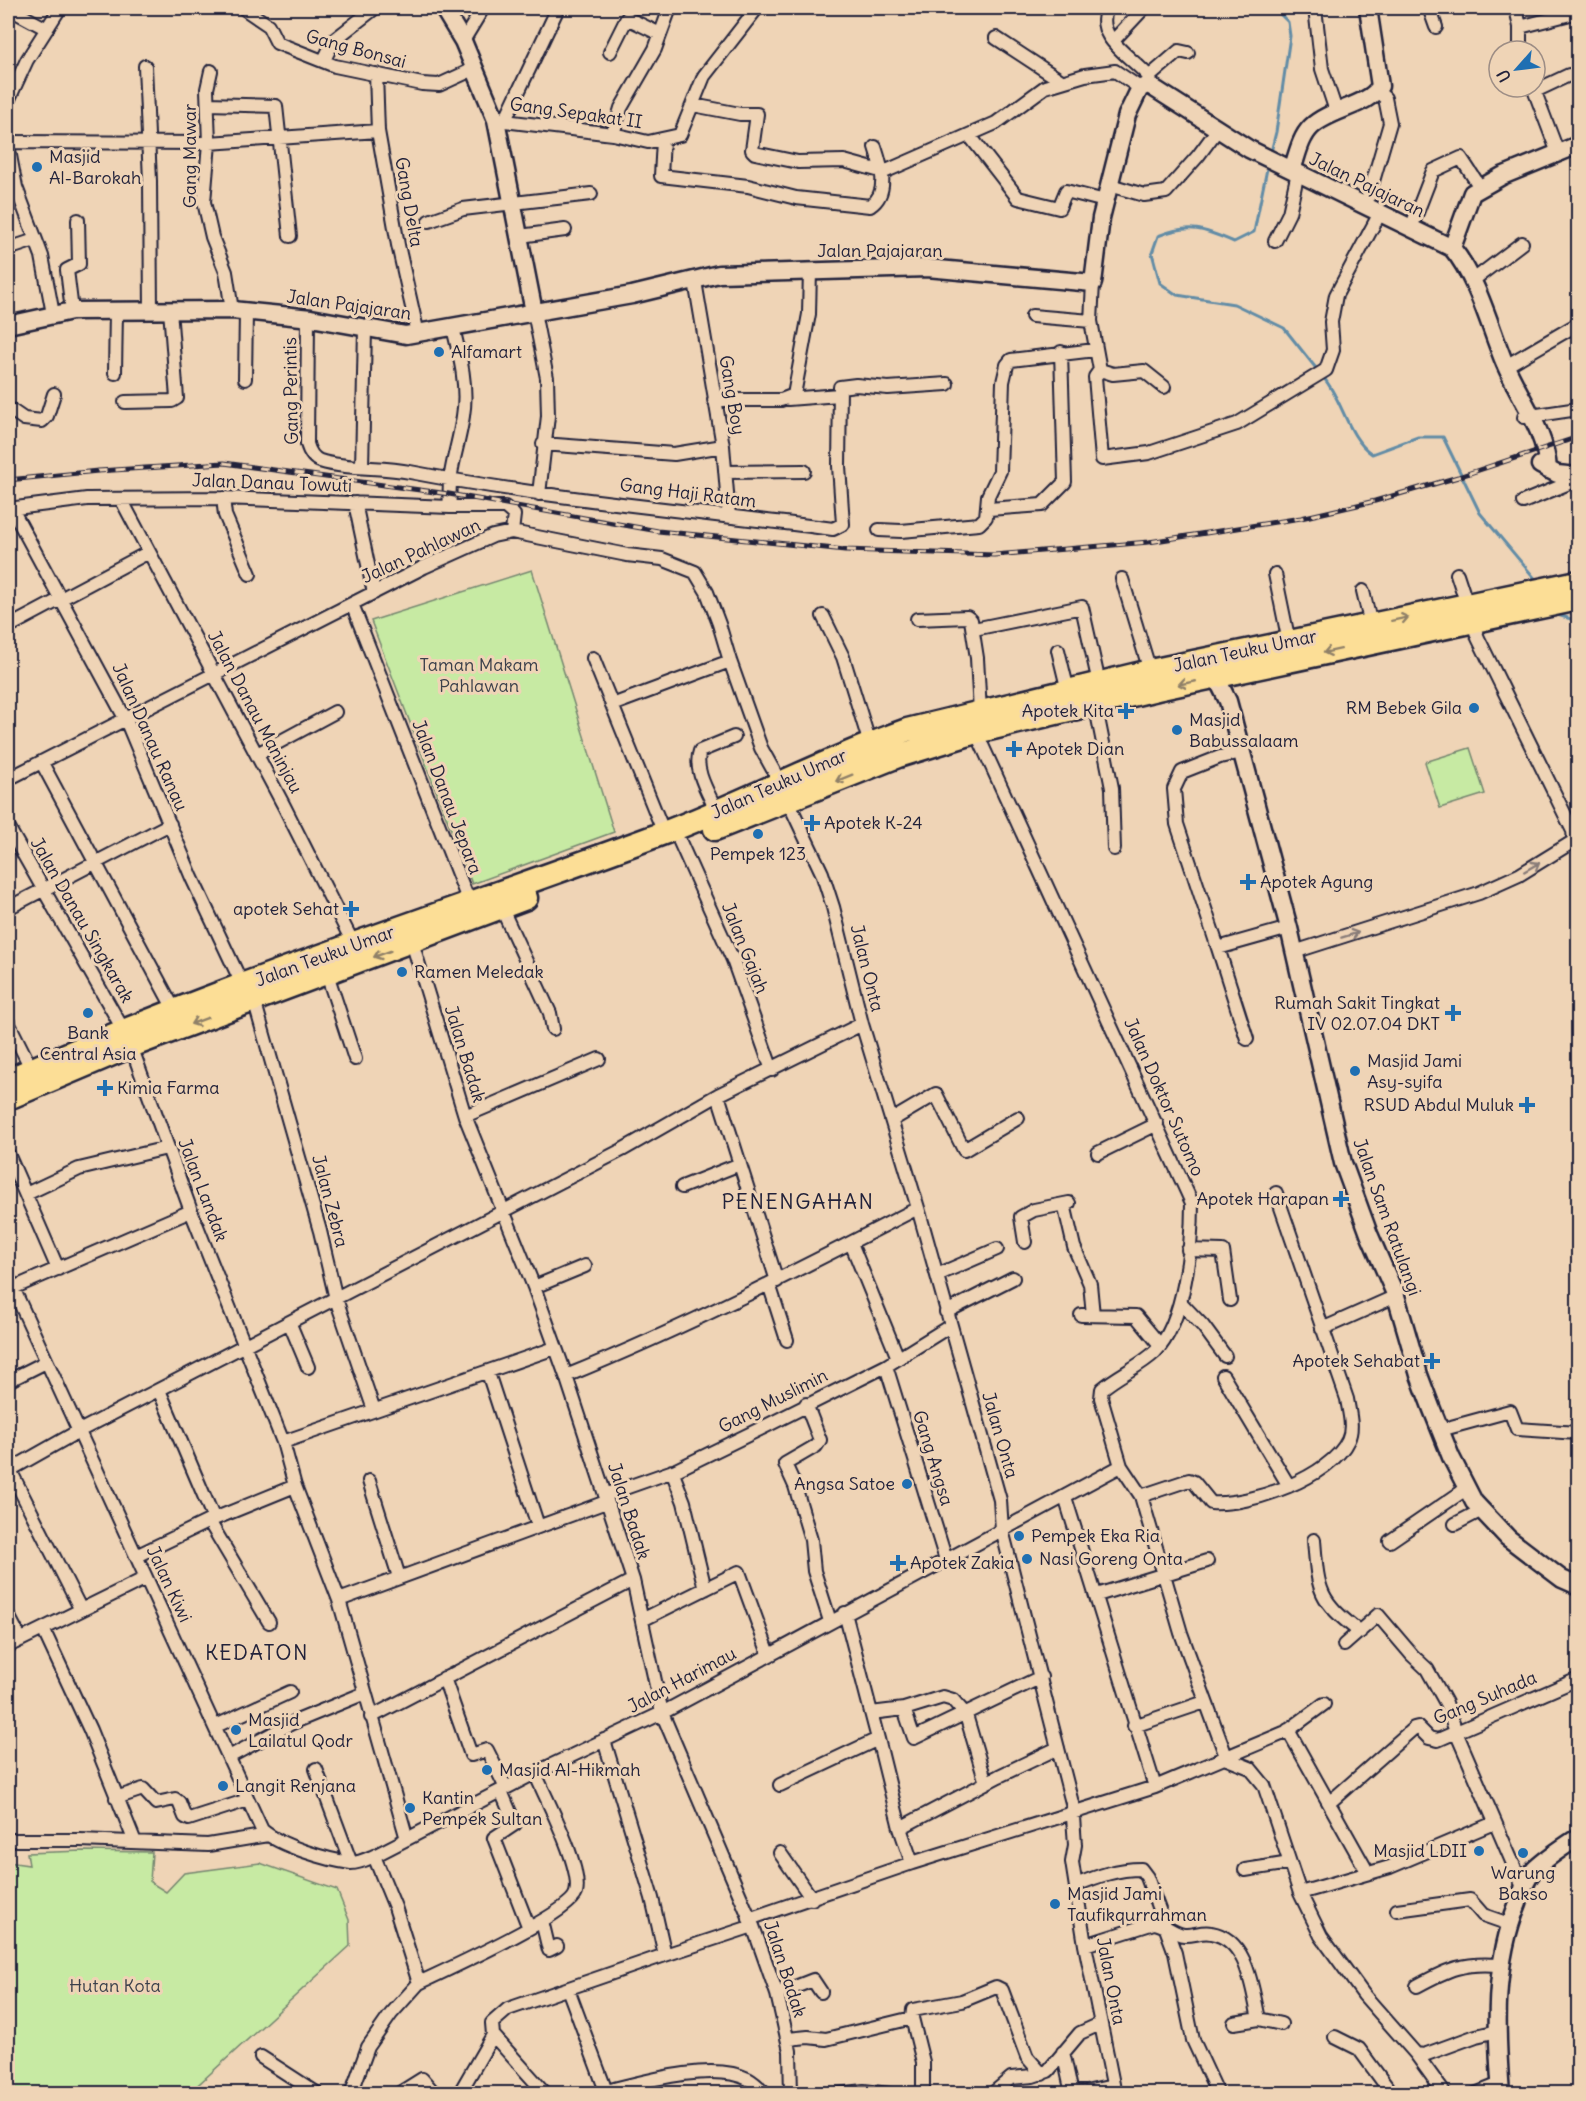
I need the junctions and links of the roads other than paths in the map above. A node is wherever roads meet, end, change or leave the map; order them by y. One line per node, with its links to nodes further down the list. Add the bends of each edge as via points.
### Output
1 (8, 8): 19 (street)
2 (60, 8): 19 (street)
3 (243, 8): 27 (street, Gang Bonsai, via 268,25 277,43)
4 (375, 8): 27 (street, via 334,40)
5 (443, 8): 23 (main road)
6 (483, 8): 23 (street)
7 (558, 8): 42 (street)
8 (670, 8): 20 (street)
9 (757, 8): 40 (street, Gang Sepakat II, via 713,61 698,86)
10 (1107, 8): 24 (street, via 1102,22)
11 (1144, 8): 24 (street)
12 (1315, 8): 41 (street, via 1322,69)
13 (1368, 8): 36 (main road, via 1380,78)
14 (1432, 8): 17 (street)
15 (1516, 8): 18 (street)
16 (1578, 12): 18 (street)
17 (1436, 27)
18 (1520, 27): 22 (street)
19 (47, 29): 38 (street)
20 (660, 34): 25 (street, via 627,18); 45 (street, via 621,108)
21 (996, 38): 33 (street)
22 (1520, 39)
23 (463, 41): 29 (main road)
24 (1113, 41): 34 (street)
25 (610, 52)
26 (1188, 53): 34 (street, via 1179,51)
27 (324, 60): 31 (street, Gang Bonsai)
28 (145, 66): 49 (street)
29 (474, 69): 31 (street, Gang Bonsai, via 432,85); 42 (main road)
30 (211, 71): 39 (street, Gang Mawar)
31 (376, 74): 44 (street, Gang Delta)
32 (1569, 75): 35 (street)
33 (1060, 80): 34 (street, via 1115,71); 46 (street)
34 (1146, 84): 43 (main road, Jalan Pajajaran); 59 (main road, via 1127,115)
35 (1547, 84)
36 (1377, 91): 41 (main road); 62 (street, via 1385,98 1390,123)
37 (1538, 99): 54 (street)
38 (8, 101)
39 (208, 104): 47 (street, via 274,104); 50 (street, Gang Mawar)
40 (693, 105): 48 (street, Gang Sepakat II, via 684,132); 55 (street, via 757,114 752,150 755,153 798,162 844,161)
41 (1336, 111): 56 (main road, via 1306,133)
42 (500, 120): 45 (street, Gang Sepakat II); 61 (main road)
43 (1218, 129): 56 (main road, Jalan Pajajaran); 59 (street, via 1166,192)
44 (378, 131): 47 (street); 92 (street, Gang Delta)
45 (613, 134): 48 (street, Gang Sepakat II, via 648,142)
46 (970, 136): 55 (street); 59 (street, via 1018,198 1059,208 1066,191)
47 (279, 138): 50 (street); 67 (street)
48 (663, 140): 55 (street, via 661,176 748,186 796,198 870,206 878,199)
49 (148, 142): 50 (street); 51 (street); 81 (street)
50 (209, 143): 82 (street, Gang Mawar, via 204,202 212,237)
51 (8, 144): 58 (street)
52 (1578, 145): 54 (main road)
53 (875, 147): 55 (street)
54 (1558, 153): 57 (main road)
55 (884, 171)
56 (1294, 171): 62 (main road, Jalan Pajajaran); 70 (street, via 1289,213)
57 (1480, 187): 65 (street, via 1461,158 1433,171); 72 (main road, via 1466,206)
58 (12, 189): 69 (street)
59 (1107, 193): 77 (main road)
60 (591, 194): 61 (street)
61 (513, 201): 64 (street, via 464,209); 68 (main road)
62 (1373, 209): 65 (main road, Jalan Pajajaran); 96 (street, via 1336,295 1330,322 1333,350 1326,370 1313,381 1215,433 1149,453 1102,459 1095,377)
63 (78, 220): 79 (street, via 79,264 67,270)
64 (429, 221)
65 (1412, 228): 72 (main road, Jalan Pajajaran)
66 (565, 230): 68 (street)
67 (290, 236)
68 (520, 236): 83 (main road)
69 (35, 240): 73 (street); 84 (street, via 42,256)
70 (1275, 241)
71 (1522, 243): 76 (street)
72 (1452, 248): 76 (main road)
73 (8, 249)
74 (810, 270): 75 (main road, Jalan Pajajaran, via 719,274); 77 (main road, Jalan Pajajaran, via 935,269); 103 (street, via 804,346 797,387)
75 (695, 281): 83 (main road, Jalan Pajajaran); 104 (street, Gang Boy)
76 (1472, 281): 95 (main road)
77 (1093, 283): 87 (street)
78 (170, 310): 81 (main road, Jalan Pajajaran); 82 (main road, Jalan Pajajaran); 105 (street, via 177,398)
79 (72, 311): 80 (main road, Jalan Pajajaran); 84 (main road, Jalan Pajajaran)
80 (116, 311): 81 (main road, Jalan Pajajaran); 97 (street)
81 (151, 311)
82 (239, 311): 86 (main road, Jalan Pajajaran); 98 (street, Gang Mawar)
83 (534, 312): 91 (main road, Jalan Pajajaran); 109 (street, via 547,378 548,416)
84 (53, 314): 89 (main road, Jalan Pajajaran)
85 (1032, 316): 87 (street)
86 (308, 318): 90 (main road, Jalan Pajajaran); 111 (street, Gang Perintis, via 307,444)
87 (1091, 321): 93 (street)
88 (1578, 324): 95 (street)
89 (8, 325)
90 (365, 328): 92 (main road, Jalan Pajajaran); 112 (street)
91 (453, 328): 92 (main road, Jalan Pajajaran); 116 (street, via 464,408)
92 (418, 334)
93 (1095, 350): 94 (street); 96 (street)
94 (1061, 352): 124 (street, via 1011,360 1007,364 1000,471 988,496); 124 (street, via 1065,482 1042,505)
95 (1506, 366): 108 (main road)
96 (1100, 370): 100 (street, via 1113,374 1144,371)
97 (114, 373)
98 (245, 379)
99 (947, 384): 102 (street, via 888,388 843,385)
100 (1164, 387)
101 (54, 394): 106 (street, via 42,421 24,419)
102 (839, 395): 103 (street); 125 (street, Gang Haji Ratam, via 841,528)
103 (788, 399): 104 (street)
104 (714, 400): 110 (street, Gang Boy)
105 (125, 402)
106 (8, 408)
107 (1578, 409): 108 (street)
108 (1528, 416): 115 (main road, via 1548,470)
109 (543, 444): 110 (street, via 674,454); 117 (street)
110 (723, 446): 114 (street, Gang Boy)
111 (318, 460): 112 (street, Gang Haji Ratam)
112 (362, 467): 116 (street, Gang Haji Ratam, via 408,471)
113 (804, 471): 114 (street)
114 (725, 472): 125 (street, Gang Boy)
115 (1578, 477): 120 (street)
116 (448, 481): 117 (street, Gang Haji Ratam); 122 (street)
117 (538, 494): 125 (street, Gang Haji Ratam)
118 (223, 498): 119 (street, Jalan Danau Towuti); 121 (street, Jalan Danau Towuti); 129 (street, via 225,515)
119 (121, 499): 123 (street, Jalan Danau Towuti, via 87,499); 128 (street, Jalan Danau Maninjau)
120 (1523, 502)
121 (355, 503): 122 (street, Jalan Danau Towuti); 135 (street)
122 (450, 507): 127 (street, Jalan Danau Towuti, via 505,507 514,515)
123 (10, 509): 136 (street, Jalan Danau Ranau)
124 (989, 509): 126 (street, via 979,524)
125 (729, 516)
126 (879, 530)
127 (512, 532): 135 (street, Jalan Pahlawan, via 493,536); 148 (street, Jalan Pahlawan, via 662,560 695,572 715,613)
128 (149, 552): 136 (street); 151 (street, Jalan Danau Maninjau)
129 (250, 574)
130 (1275, 574): 145 (street)
131 (1457, 574): 139 (street)
132 (1122, 579): 150 (street)
133 (1578, 582): 139 (highway, Jalan Teuku Umar)
134 (1363, 591): 142 (street)
135 (374, 593): 138 (street, Jalan Pahlawan)
136 (62, 598): 143 (street); 156 (street, Jalan Danau Ranau)
137 (1578, 599): 139 (highway, Jalan Teuku Umar)
138 (352, 604): 151 (street, Jalan Pahlawan); 173 (street, Jalan Danau Jepara)
139 (1469, 612): 142 (highway, Jalan Teuku Umar, one-way to 139); 145 (highway, Jalan Teuku Umar, one-way to 145); 179 (street, one-way to 139, via 1479,894 1574,842 1573,831)
140 (823, 616): 159 (street, via 843,657)
141 (917, 619): 144 (street, via 967,617)
142 (1371, 625): 145 (highway, Jalan Teuku Umar)
143 (8, 627)
144 (974, 628): 153 (street, via 1082,607); 157 (street)
145 (1299, 646): 149 (highway, Jalan Teuku Umar)
146 (1058, 650): 152 (street)
147 (593, 658): 154 (street, Jalan Gajah)
148 (730, 661): 154 (street); 164 (street, Jalan Pahlawan, via 761,748)
149 (1236, 667): 150 (highway, Jalan Teuku Umar); 153 (highway, Jalan Teuku Umar, one-way to 153); 160 (main road, Jalan Sam Ratulangi, via 1228,701)
150 (1149, 671): 153 (highway, Jalan Teuku Umar)
151 (215, 674): 156 (street, Jalan Pahlawan); 161 (street, Jalan Danau Maninjau)
152 (1068, 691): 153 (highway, Jalan Teuku Umar); 157 (highway, Jalan Teuku Umar)
153 (1097, 693): 157 (highway, Jalan Teuku Umar); 169 (street, via 1112,788)
154 (612, 705): 168 (street, Jalan Gajah)
155 (335, 712): 161 (street)
156 (126, 720): 162 (street, Jalan Pahlawan); 166 (street, Jalan Danau Ranau)
157 (978, 722): 159 (highway, Jalan Teuku Umar); 198 (street, Jalan Doktor Sutomo)
158 (734, 737): 165 (street, via 700,751 697,758)
159 (896, 743): 164 (highway, Jalan Teuku Umar, one-way to 164); 164 (highway, Jalan Teuku Umar)
160 (1242, 752): 175 (main road, Jalan Sam Ratulangi); 178 (street, via 1182,772 1174,789 1177,824)
161 (257, 754): 177 (street, Jalan Danau Maninjau)
162 (42, 763): 163 (street, Jalan Pahlawan); 170 (street)
163 (8, 779)
164 (784, 792): 165 (highway, Jalan Teuku Umar); 168 (highway, Jalan Teuku Umar); 184 (street, Jalan Onta, via 822,873)
165 (717, 812): 168 (highway, Jalan Teuku Umar)
166 (170, 824): 170 (street); 181 (street, Jalan Danau Ranau)
167 (8, 827): 171 (street, Jalan Danau Singkarak)
168 (672, 837): 172 (highway, Jalan Teuku Umar); 191 (street, Jalan Gajah, via 730,954)
169 (1114, 849)
170 (96, 864): 171 (street); 182 (street)
171 (44, 891): 174 (street); 186 (street, Jalan Danau Singkarak)
172 (499, 899): 173 (highway, Jalan Teuku Umar); 176 (highway, Jalan Teuku Umar); 185 (street, via 550,1013)
173 (469, 902): 177 (highway, Jalan Teuku Umar)
174 (8, 908)
175 (1289, 928): 178 (street); 179 (main road, Jalan Sam Ratulangi)
176 (412, 942): 180 (highway, Jalan Teuku Umar, one-way to 180); 195 (street, Jalan Badak)
177 (354, 945): 181 (highway, Jalan Teuku Umar)
178 (1218, 948): 187 (street)
179 (1294, 952): 220 (main road, Jalan Sam Ratulangi, via 1343,1162)
180 (327, 974): 181 (highway, Jalan Teuku Umar); 188 (street)
181 (249, 993): 182 (highway, Jalan Teuku Umar); 186 (highway, Jalan Teuku Umar, one-way to 186); 221 (street, Jalan Zebra, via 320,1231)
182 (175, 1011): 186 (highway, Jalan Teuku Umar)
183 (8, 1022): 190 (street)
184 (862, 1024): 191 (street); 197 (street, Jalan Onta)
185 (553, 1029)
186 (128, 1039): 190 (highway, Jalan Teuku Umar); 194 (highway, Jalan Teuku Umar); 199 (street, Jalan Landak)
187 (1247, 1039)
188 (355, 1059)
189 (599, 1059): 195 (street)
190 (32, 1070): 192 (highway, Jalan Teuku Umar)
191 (772, 1070): 193 (street)
192 (8, 1080)
193 (718, 1095): 202 (street); 208 (street)
194 (8, 1098)
195 (465, 1116): 208 (street, Jalan Badak)
196 (1017, 1118): 197 (street, via 964,1150 936,1094)
197 (892, 1120): 206 (street, Jalan Onta)
198 (1157, 1124): 200 (street); 212 (street, Jalan Doktor Sutomo, via 1192,1203)
199 (167, 1148): 205 (street, via 79,1169); 207 (street, Jalan Landak)
200 (1098, 1153)
201 (8, 1154): 205 (street)
202 (740, 1164): 203 (street); 218 (street)
203 (681, 1187)
204 (1276, 1193): 227 (street)
205 (26, 1194): 214 (street)
206 (918, 1208): 210 (street); 215 (street, Jalan Onta)
207 (191, 1211): 214 (street); 230 (street, Jalan Landak)
208 (502, 1213): 219 (street, Jalan Badak); 221 (street)
209 (1025, 1242): 229 (street, via 1021,1217 1034,1210 1067,1204 1074,1247 1090,1284 1087,1315 1132,1314 1139,1317)
210 (850, 1243): 218 (street); 233 (street)
211 (997, 1249): 215 (street)
212 (1188, 1250): 222 (street, via 1223,1251); 223 (street, Jalan Doktor Sutomo)
213 (585, 1266): 219 (street)
214 (58, 1269): 217 (street)
215 (937, 1275): 224 (street, Jalan Onta)
216 (1013, 1278): 224 (street)
217 (9, 1282): 234 (street, Jalan Kiwi)
218 (773, 1283): 228 (street); 238 (street)
219 (534, 1287): 231 (street, Jalan Badak)
220 (1396, 1296): 227 (street); 244 (main road, Jalan Sam Ratulangi)
221 (336, 1299): 225 (street); 243 (street, Jalan Zebra)
222 (1230, 1300)
223 (1180, 1302): 229 (street, Jalan Doktor Sutomo); 232 (street)
224 (946, 1312): 226 (street, Jalan Onta)
225 (290, 1324): 230 (street); 236 (street)
226 (950, 1326): 233 (street, Gang Muslimin); 262 (street, Jalan Onta, via 1000,1500)
227 (1322, 1329): 253 (street, via 1347,1399 1350,1434 1348,1442 1322,1470)
228 (788, 1340)
229 (1161, 1345): 248 (street, Jalan Doktor Sutomo, via 1102,1389 1103,1408)
230 (244, 1346): 241 (street); 247 (street, Jalan Landak)
231 (555, 1348): 237 (street); 238 (street, Jalan Badak)
232 (1225, 1356)
233 (898, 1358): 235 (street, Gang Muslimin)
234 (46, 1362): 240 (street); 245 (street, Jalan Kiwi)
235 (886, 1366): 242 (street, Gang Muslimin); 266 (street, Gang Angsa)
236 (308, 1367)
237 (488, 1373): 243 (street); 261 (street)
238 (566, 1376): 257 (street, Jalan Badak)
239 (1223, 1376): 253 (street)
240 (8, 1381)
241 (159, 1390): 245 (street); 259 (street)
242 (806, 1404): 250 (street, Gang Muslimin); 280 (street, via 819,1440 816,1446 785,1464 795,1486)
243 (374, 1410): 247 (street)
244 (1440, 1430): 246 (street, via 1510,1411 1517,1429); 254 (main road, Jalan Sam Ratulangi)
245 (77, 1432): 249 (street); 265 (street, Jalan Kiwi)
246 (1578, 1433)
247 (283, 1442): 252 (street, Jalan Landak)
248 (1120, 1466): 255 (street); 256 (street, Jalan Harimau)
249 (9, 1471): 276 (street)
250 (672, 1471): 257 (street, Gang Muslimin); 273 (street, via 684,1502)
251 (369, 1481): 269 (street)
252 (295, 1486): 259 (street); 275 (street, Jalan Landak)
253 (1289, 1486): 255 (street, via 1211,1503 1189,1480)
254 (1466, 1489): 258 (main road, Jalan Sam Ratulangi); 264 (street)
255 (1141, 1496): 268 (street)
256 (1065, 1497): 262 (street, Jalan Harimau); 274 (street)
257 (605, 1498): 261 (street, Gang Muslimin); 271 (street, Jalan Badak)
258 (1482, 1510): 260 (street); 272 (main road, Jalan Sam Ratulangi, via 1508,1538)
259 (211, 1520): 265 (street); 281 (street)
260 (1455, 1524)
261 (538, 1526): 269 (street, Gang Muslimin)
262 (1002, 1530): 266 (street, Jalan Harimau); 288 (street, Jalan Onta)
263 (1314, 1540): 283 (street, via 1325,1600)
264 (1390, 1541)
265 (136, 1556): 270 (street, Jalan Kiwi)
266 (946, 1560): 277 (street, Jalan Harimau)
267 (1207, 1561): 268 (street)
268 (1164, 1574): 274 (street); 293 (street)
269 (399, 1577): 275 (street, Gang Muslimin)
270 (146, 1578): 276 (street); 300 (street, Jalan Kiwi)
271 (633, 1580): 279 (street, Jalan Badak); 289 (street)
272 (1578, 1587)
273 (705, 1589): 279 (street); 287 (street, via 739,1572)
274 (1097, 1595): 301 (street)
275 (339, 1600): 292 (street, Jalan Landak)
276 (81, 1610): 282 (street)
277 (845, 1613): 280 (street, Jalan Harimau); 297 (street)
278 (8, 1615): 284 (street)
279 (642, 1620): 296 (street, Jalan Badak)
280 (830, 1621): 287 (street, Jalan Harimau)
281 (269, 1622)
282 (43, 1629): 284 (street); 315 (street, via 90,1730)
283 (1360, 1632): 285 (street); 303 (street, via 1377,1610 1427,1669 1446,1703)
284 (21, 1640): 286 (street)
285 (1344, 1645)
286 (8, 1646)
287 (769, 1654): 296 (street, Jalan Harimau)
288 (1041, 1677): 298 (street); 306 (street, Jalan Onta)
289 (444, 1678): 299 (street); 314 (street, via 471,1755 487,1750)
290 (1578, 1679): 303 (street, Gang Suhada)
291 (290, 1692): 300 (street)
292 (365, 1693): 299 (street, Jalan Landak); 307 (street, via 302,1719)
293 (1205, 1702): 301 (street); 308 (street)
294 (1324, 1704): 302 (street)
295 (904, 1709): 297 (street); 298 (street, via 943,1697 959,1703); 298 (street, via 913,1738)
296 (662, 1713): 305 (street, Jalan Harimau); 339 (street, Jalan Badak)
297 (871, 1713): 304 (street)
298 (966, 1715): 311 (street)
299 (371, 1717): 323 (street, Jalan Landak)
300 (216, 1726): 307 (street, Jalan Kiwi)
301 (1134, 1726): 313 (street)
302 (1288, 1730): 308 (street); 317 (street)
303 (1455, 1732): 317 (street, Gang Suhada, via 1438,1740 1414,1728); 319 (street)
304 (878, 1739): 312 (street); 320 (street)
305 (604, 1740): 310 (street, Jalan Harimau); 345 (street, via 652,1898)
306 (1058, 1748): 311 (street); 318 (street, Jalan Onta)
307 (229, 1757): 316 (street, Jalan Kiwi)
308 (1227, 1759): 313 (street); 330 (street, via 1243,1764 1264,1785)
309 (316, 1769): 328 (street)
310 (535, 1773): 314 (street, Jalan Harimau); 338 (street, via 569,1850 576,1884 569,1903)
311 (986, 1783): 320 (street)
312 (780, 1785)
313 (1155, 1787): 318 (street)
314 (503, 1790): 323 (street, Jalan Harimau); 342 (street, via 515,1824 494,1838)
315 (116, 1798): 316 (street, via 143,1789 156,1803 175,1799 189,1819); 325 (street)
316 (248, 1800): 321 (street, Jalan Kiwi)
317 (1329, 1803): 332 (street)
318 (1072, 1813): 329 (street); 333 (street, Jalan Onta)
319 (1494, 1823): 332 (street); 334 (street)
320 (900, 1828): 329 (street)
321 (268, 1835): 325 (street, via 208,1845); 328 (street, via 304,1851)
322 (1578, 1837): 334 (main road, via 1534,1871)
323 (407, 1839): 327 (street, Jalan Harimau)
324 (8, 1840): 325 (street)
325 (135, 1842)
326 (780, 1853): 336 (street)
327 (374, 1856): 328 (street); 347 (street)
328 (351, 1863)
329 (912, 1863): 336 (street)
330 (1290, 1863): 331 (street); 335 (street)
331 (1245, 1870)
332 (1368, 1873): 335 (street)
333 (1076, 1885): 341 (street, via 1112,1871 1141,1869); 343 (street, Jalan Onta)
334 (1523, 1887): 340 (main road)
335 (1300, 1893): 362 (street, via 1321,1936 1364,1995)
336 (812, 1899): 339 (street)
337 (1397, 1910): 340 (street, via 1470,1900 1483,1915)
338 (542, 1921): 342 (street); 344 (street, via 549,1950)
339 (751, 1922): 345 (street); 351 (street, Jalan Badak)
340 (1509, 1924): 346 (main road)
341 (1168, 1927): 343 (street, via 1157,1923 1144,1925); 353 (street, via 1182,1935 1212,1933 1234,1943 1247,1972); 380 (street, via 1193,2040)
342 (529, 1928): 347 (street)
343 (1085, 1945): 355 (street, Jalan Onta)
344 (557, 1946)
345 (665, 1955): 349 (street)
346 (1500, 1965): 348 (street, via 1474,1963 1454,1967); 357 (main road)
347 (419, 1983): 370 (street, via 368,2047)
348 (1417, 1986)
349 (568, 1989): 358 (street, via 508,2008 492,2023); 367 (street)
350 (821, 1992): 351 (street, via 813,1980)
351 (777, 1994): 360 (street, Jalan Badak)
352 (912, 2018): 360 (street, via 826,2039); 364 (street, via 914,2008 955,2003 998,1986 1027,2057); 378 (street, via 923,2062)
353 (1259, 2019): 354 (street); 356 (street)
354 (1234, 2023)
355 (1100, 2024): 361 (street, via 1080,2033); 366 (street, Jalan Onta)
356 (1281, 2024)
357 (1498, 2031): 362 (street, via 1424,2055); 365 (main road)
358 (494, 2036): 368 (street); 373 (street)
359 (1335, 2037): 381 (street, via 1359,2049)
360 (788, 2038): 375 (street, Jalan Badak)
361 (1063, 2052): 364 (street); 366 (street, via 1074,2092)
362 (1416, 2054): 382 (street)
363 (261, 2056): 369 (street)
364 (1042, 2074): 379 (street, via 1011,2078)
365 (1501, 2089): 383 (street)
366 (1114, 2090)
367 (606, 2092): 374 (street, via 653,2079 723,2072 748,2079)
368 (544, 2093)
369 (318, 2094)
370 (351, 2094)
371 (398, 2094): 372 (street, via 422,2079)
372 (435, 2094)
373 (459, 2094)
374 (766, 2094)
375 (791, 2094)
376 (839, 2094): 377 (street)
377 (889, 2094)
378 (923, 2094)
379 (992, 2094)
380 (1218, 2094)
381 (1392, 2094)
382 (1445, 2094)
383 (1475, 2094)

